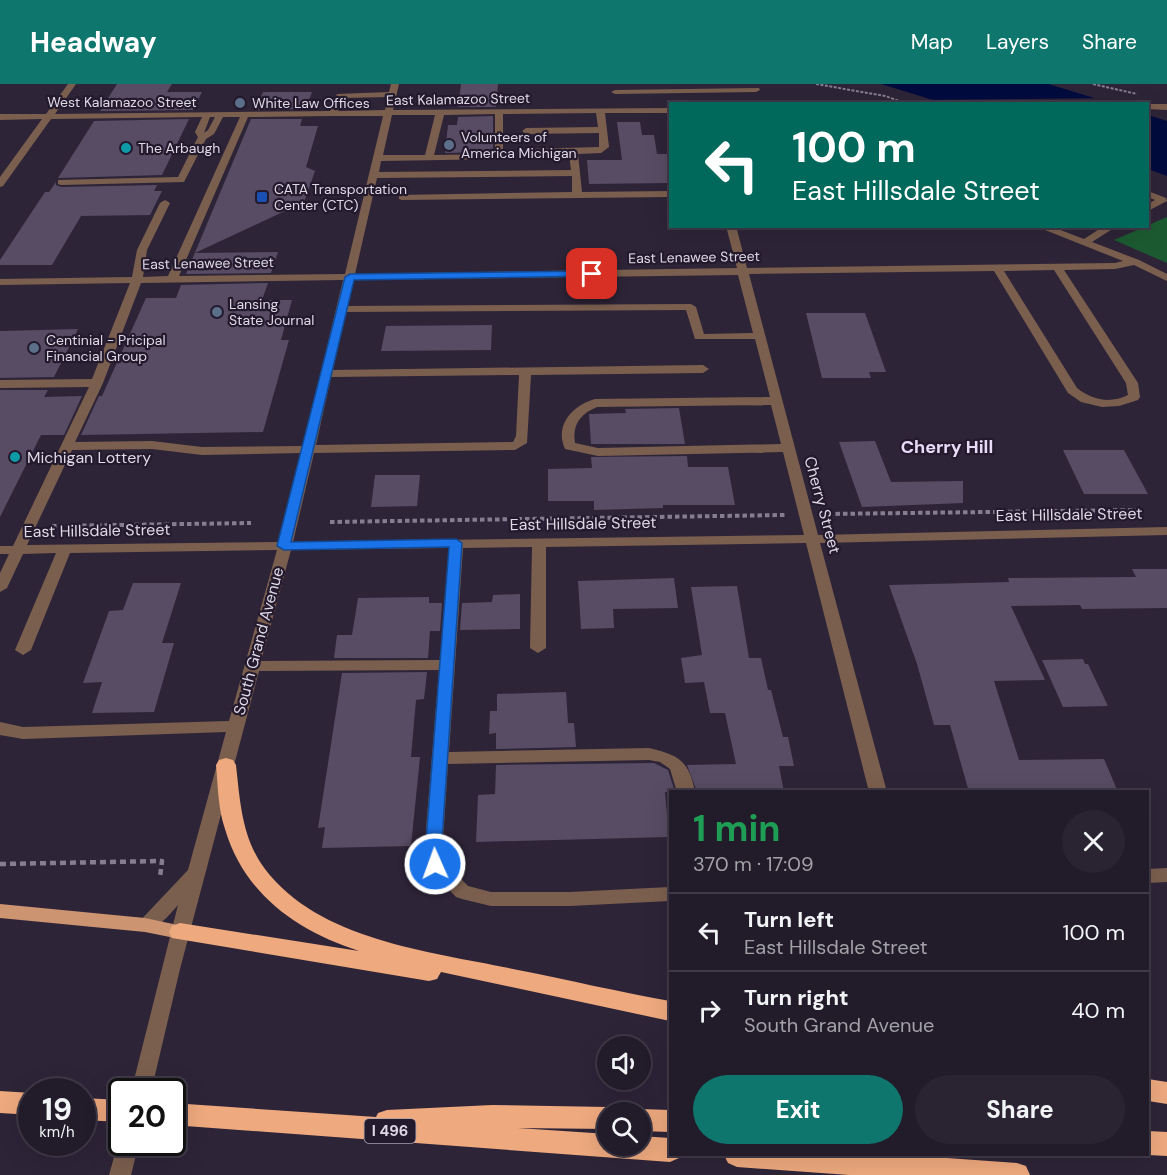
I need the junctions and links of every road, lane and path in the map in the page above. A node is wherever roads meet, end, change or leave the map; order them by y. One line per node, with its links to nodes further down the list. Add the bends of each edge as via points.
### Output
1 (72, 84): 24 (street)
2 (395, 84): 8 (street, South Grand Avenue)
3 (816, 84): 10 (path)
4 (1093, 84): 9 (path)
5 (614, 88): 6 (street); 15 (street)
6 (636, 88): 7 (street); 16 (street)
7 (756, 90)
8 (393, 94): 19 (street, South Grand Avenue); 20 (street, via 340,96)
9 (1146, 96)
10 (902, 102)
11 (1149, 107): 12 (street)
12 (1167, 107)
13 (669, 110): 16 (street, East Kalamazoo Street)
14 (600, 111): 15 (street, East Kalamazoo Street); 18 (street, East Kalamazoo Street); 26 (street)
15 (617, 111): 16 (street, East Kalamazoo Street)
16 (639, 111)
17 (440, 112): 18 (street, East Kalamazoo Street); 19 (street, East Kalamazoo Street); 32 (street)
18 (499, 112): 32 (street, via 500,157)
19 (388, 113): 20 (street, East Kalamazoo Street); 31 (street, South Grand Avenue)
20 (333, 114): 23 (street, East Kalamazoo Street)
21 (207, 115): 22 (street, West Kalamazoo Street); 24 (street, West Kalamazoo Street); 28 (street, via 199,132)
22 (220, 115): 23 (street, West Kalamazoo Street); 28 (street, via 211,132)
23 (245, 115): 52 (street)
24 (49, 116): 25 (street, West Kalamazoo Street); 36 (street)
25 (0, 117)
26 (603, 130): 27 (street); 30 (street, via 605,147 601,150)
27 (526, 131)
28 (202, 137): 35 (street, via 182,180)
29 (527, 152): 30 (street)
30 (573, 152): 33 (street)
31 (378, 158): 32 (street); 34 (street, South Grand Avenue)
32 (429, 158)
33 (576, 173): 34 (street); 39 (street)
34 (374, 175): 51 (street, South Grand Avenue)
35 (61, 182)
36 (0, 184)
37 (669, 194): 39 (street)
38 (1149, 194): 42 (street, via 1164,200)
39 (578, 195): 40 (street)
40 (402, 197)
41 (165, 203): 54 (street, via 142,250)
42 (1149, 208)
43 (732, 228): 50 (street, Cherry Street)
44 (1045, 228): 46 (street)
45 (1109, 228): 46 (street)
46 (1084, 243): 47 (street)
47 (1136, 262): 48 (street, East Lenawee Street); 53 (street)
48 (1057, 267): 49 (street, East Lenawee Street); 49 (street, via 1132,383 1134,397 1125,402 1095,403 1072,390)
49 (997, 268): 50 (street, East Lenawee Street)
50 (744, 272): 51 (street, East Lenawee Street); 57 (street, Cherry Street)
51 (350, 277): 52 (street, East Lenawee Street); 56 (street, South Grand Avenue)
52 (173, 278): 54 (street, East Lenawee Street)
53 (1167, 278)
54 (137, 279): 55 (street, East Lenawee Street); 61 (street)
55 (0, 282)
56 (342, 309): 57 (street, via 691,307 699,337); 60 (street, South Grand Avenue)
57 (760, 336): 63 (street, Cherry Street)
58 (703, 369): 59 (street)
59 (525, 372): 60 (street); 66 (street, via 522,436 521,443 515,446)
60 (326, 374): 66 (street, South Grand Avenue)
61 (97, 383): 62 (street); 64 (street)
62 (0, 384)
63 (777, 401): 65 (street, Cherry Street); 65 (street, via 595,403 573,416 566,434 569,446 598,452)
64 (66, 446): 66 (street); 71 (street)
65 (789, 448): 68 (street, Cherry Street)
66 (308, 450): 76 (street, South Grand Avenue)
67 (1143, 510): 68 (path)
68 (806, 515): 69 (path); 73 (street, Cherry Street)
69 (330, 522)
70 (251, 523): 71 (path)
71 (28, 526): 79 (street)
72 (1167, 531): 73 (street, East Hillsdale Street)
73 (813, 539): 74 (street, East Hillsdale Street); 90 (street, Cherry Street)
74 (539, 542): 75 (street, East Hillsdale Street); 81 (street)
75 (456, 543): 76 (street, East Hillsdale Street); 83 (street)
76 (284, 546): 77 (street, East Hillsdale Street); 84 (street, South Grand Avenue)
77 (65, 549): 79 (street, East Hillsdale Street); 82 (street)
78 (0, 550): 79 (street, East Hillsdale Street)
79 (17, 550): 80 (street)
80 (0, 588)
81 (538, 648)
82 (23, 650)
83 (447, 665): 84 (street); 87 (street)
84 (252, 666): 85 (street, South Grand Avenue)
85 (236, 726): 86 (street, via 23,733); 88 (street, South Grand Avenue)
86 (0, 728)
87 (440, 758): 89 (street, via 649,754 675,762 681,769); 96 (street, via 435,864 462,892 491,899)
88 (226, 765): 93 (street, South Grand Avenue); 100 (highway, via 235,829 246,859 270,891 305,919 386,951)
89 (686, 790)
90 (877, 790)
91 (162, 861): 92 (path)
92 (0, 864)
93 (197, 870): 98 (street); 99 (street, South Grand Avenue)
94 (1167, 875): 95 (street)
95 (1149, 876)
96 (669, 894)
97 (0, 911): 98 (main road)
98 (145, 925): 99 (main road)
99 (180, 932): 100 (highway); 102 (street, South Grand Avenue)
100 (641, 1005): 101 (highway)
101 (669, 1011)
102 (144, 1078)
103 (1149, 1090): 104 (highway)
104 (1167, 1093)
105 (0, 1102): 106 (highway)
106 (18, 1103)
107 (186, 1115): 111 (highway, I 496)
108 (597, 1118): 111 (highway, via 492,1116)
109 (651, 1120): 110 (highway)
110 (669, 1121)
111 (302, 1124): 114 (highway, I 496)
112 (1149, 1143): 113 (highway)
113 (1167, 1144)
114 (597, 1145)
115 (651, 1149): 116 (highway, I 496)
116 (669, 1150)
117 (125, 1156): 119 (street)
118 (751, 1156): 120 (highway)
119 (120, 1175)
120 (1017, 1175)

